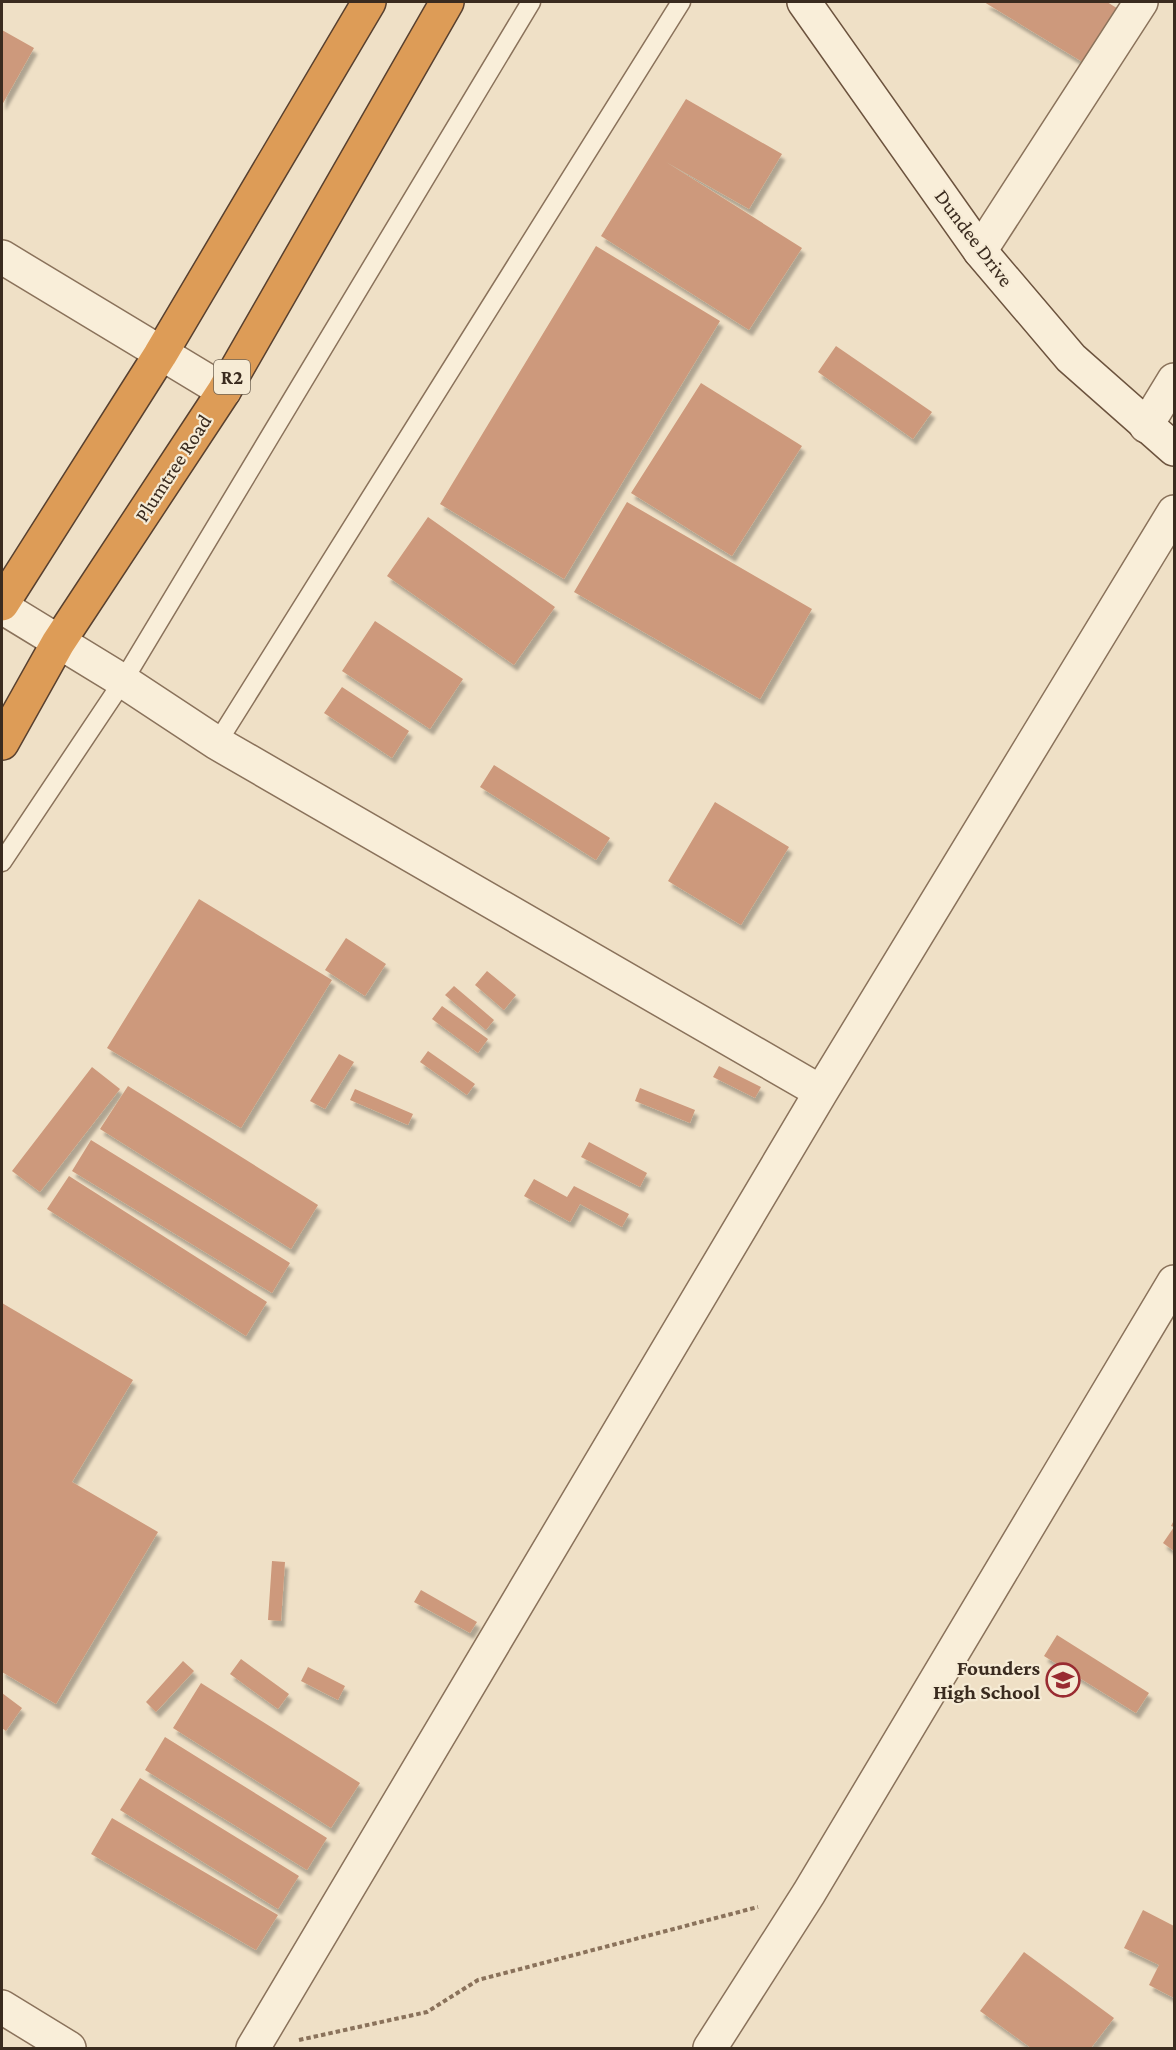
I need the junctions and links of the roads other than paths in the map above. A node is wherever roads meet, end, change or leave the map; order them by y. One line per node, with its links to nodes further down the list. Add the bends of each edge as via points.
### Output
1 (369, 2): 9 (highway)
2 (447, 2): 11 (highway, Plumtree Road / R2)
3 (531, 2): 17 (lane)
4 (681, 2): 19 (lane)
5 (804, 2): 7 (street, Dundee Drive)
6 (1141, 2): 7 (street)
7 (980, 251): 12 (street, Dundee Drive, via 1071,358)
8 (2, 257): 9 (street)
9 (160, 355): 11 (street); 15 (highway)
10 (1174, 380): 12 (street)
11 (224, 391): 16 (highway, Plumtree Road / R2)
12 (1146, 426): 13 (street, Dundee Drive)
13 (1174, 449)
14 (1174, 512): 21 (street)
15 (2, 606): 16 (street)
16 (58, 643): 17 (street); 18 (highway, Plumtree Road / R2)
17 (123, 681): 19 (street); 20 (lane)
18 (2, 743)
19 (217, 743): 21 (street)
20 (2, 862)
21 (821, 1092): 25 (street)
22 (1174, 1282): 26 (street, via 809,1893)
23 (2, 2007): 24 (street)
24 (69, 2049)
25 (253, 2049)
26 (710, 2049)

